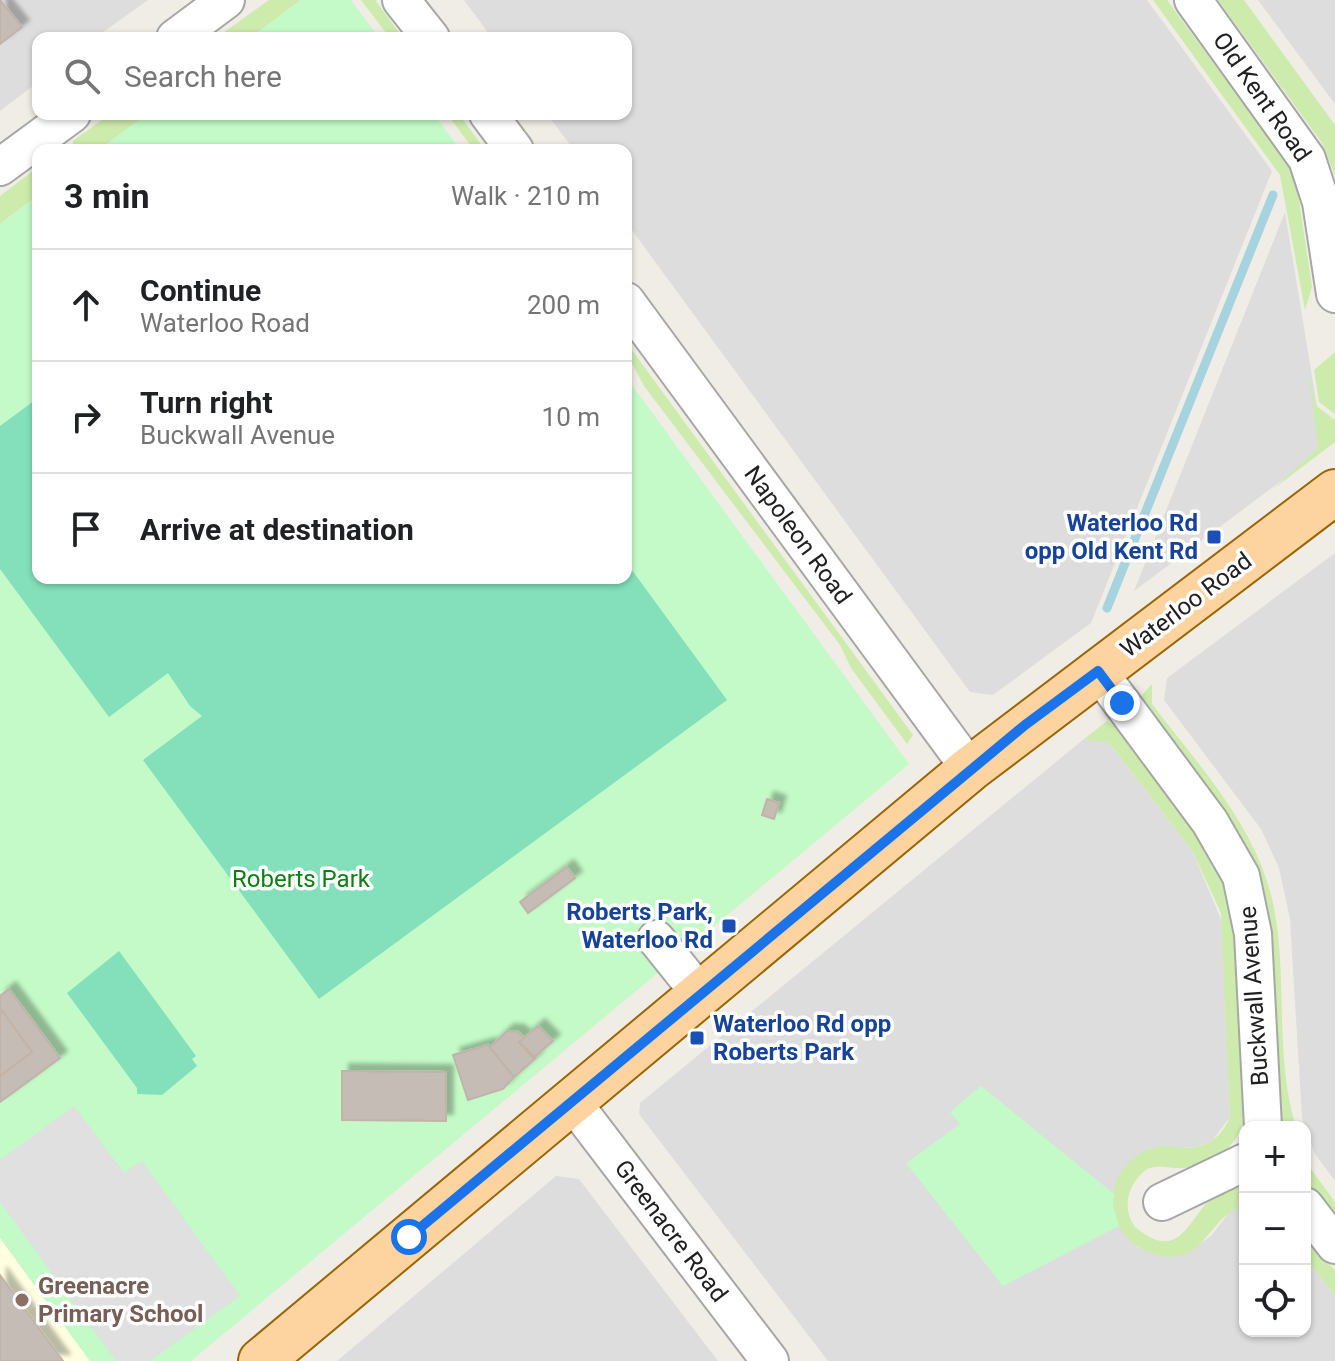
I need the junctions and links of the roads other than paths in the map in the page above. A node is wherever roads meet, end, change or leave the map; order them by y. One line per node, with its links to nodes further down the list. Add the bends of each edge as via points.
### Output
1 (226, 0): 4 (street)
2 (401, 0): 5 (street)
3 (1193, 0): 12 (street, Old Kent Road, via 1307,159 1321,202)
4 (183, 32)
5 (426, 32)
6 (492, 120): 9 (street)
7 (63, 131): 8 (street)
8 (40, 144)
9 (510, 144)
10 (32, 149): 11 (street)
11 (0, 167)
12 (1335, 294)
13 (632, 309): 16 (street, Napoleon Road)
14 (1335, 492): 15 (main road, Waterloo Road)
15 (1098, 671): 16 (main road, Waterloo Road); 20 (street, Buckwall Avenue, via 1210,822 1241,876 1253,934)
16 (970, 769): 18 (main road, Waterloo Road)
17 (656, 939): 18 (street)
18 (701, 995): 19 (main road, Waterloo Road)
19 (571, 1100): 25 (main road, Waterloo Road); 26 (street, Greenacre Road)
20 (1263, 1121)
21 (1239, 1165): 22 (street)
22 (1162, 1202)
23 (1311, 1214): 24 (street)
24 (1335, 1245)
25 (261, 1361)
26 (770, 1361)

